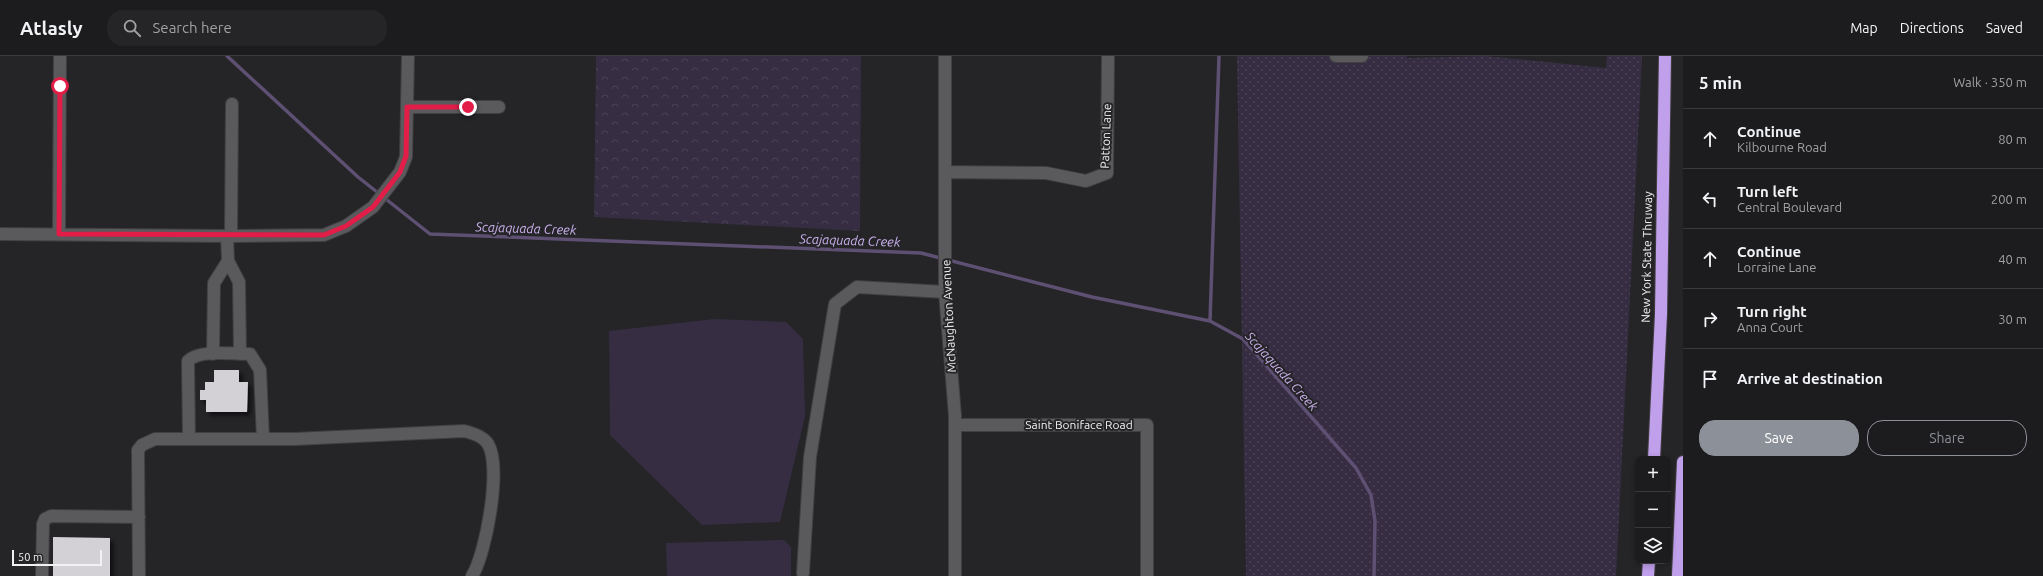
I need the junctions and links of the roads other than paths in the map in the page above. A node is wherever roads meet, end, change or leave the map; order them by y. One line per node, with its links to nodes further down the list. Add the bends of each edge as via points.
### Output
1 (60, 56): 13 (street)
2 (408, 56): 9 (street)
3 (945, 56): 11 (street, McNaughton Avenue)
4 (1108, 56): 11 (street, Patton Lane, via 1107,173 1086,181 1046,173)
5 (1336, 56): 6 (street)
6 (1362, 56)
7 (1665, 56): 22 (highway, New York State Thruway, via 1661,314)
8 (232, 104): 14 (street)
9 (407, 107): 10 (street); 14 (street, via 406,156 397,177 373,207 346,226 324,235)
10 (499, 107)
11 (945, 172): 16 (street, McNaughton Avenue)
12 (0, 234): 13 (street)
13 (59, 234): 14 (street)
14 (229, 236): 15 (street)
15 (228, 261): 17 (street, via 214,282); 18 (street, via 239,282)
16 (945, 292): 19 (street, McNaughton Avenue); 26 (street, via 857,287 835,304 810,457)
17 (213, 354): 18 (street); 20 (street, via 202,354 188,361)
18 (240, 354): 21 (street, via 250,354 260,370)
19 (955, 425): 30 (street, McNaughton Avenue); 31 (street, Saint Boniface Road, via 1147,424)
20 (189, 439): 21 (street); 24 (street, via 155,439 146,442 138,450)
21 (263, 439): 29 (street, via 464,432 479,436 488,444 493,475 488,531 478,567)
22 (1654, 456)
23 (1683, 462): 33 (highway)
24 (139, 517): 27 (street, via 51,516 45,519); 28 (street)
25 (1649, 564): 32 (highway)
26 (803, 574)
27 (42, 576)
28 (139, 576)
29 (472, 576)
30 (955, 576)
31 (1146, 576)
32 (1648, 576)
33 (1678, 576)

